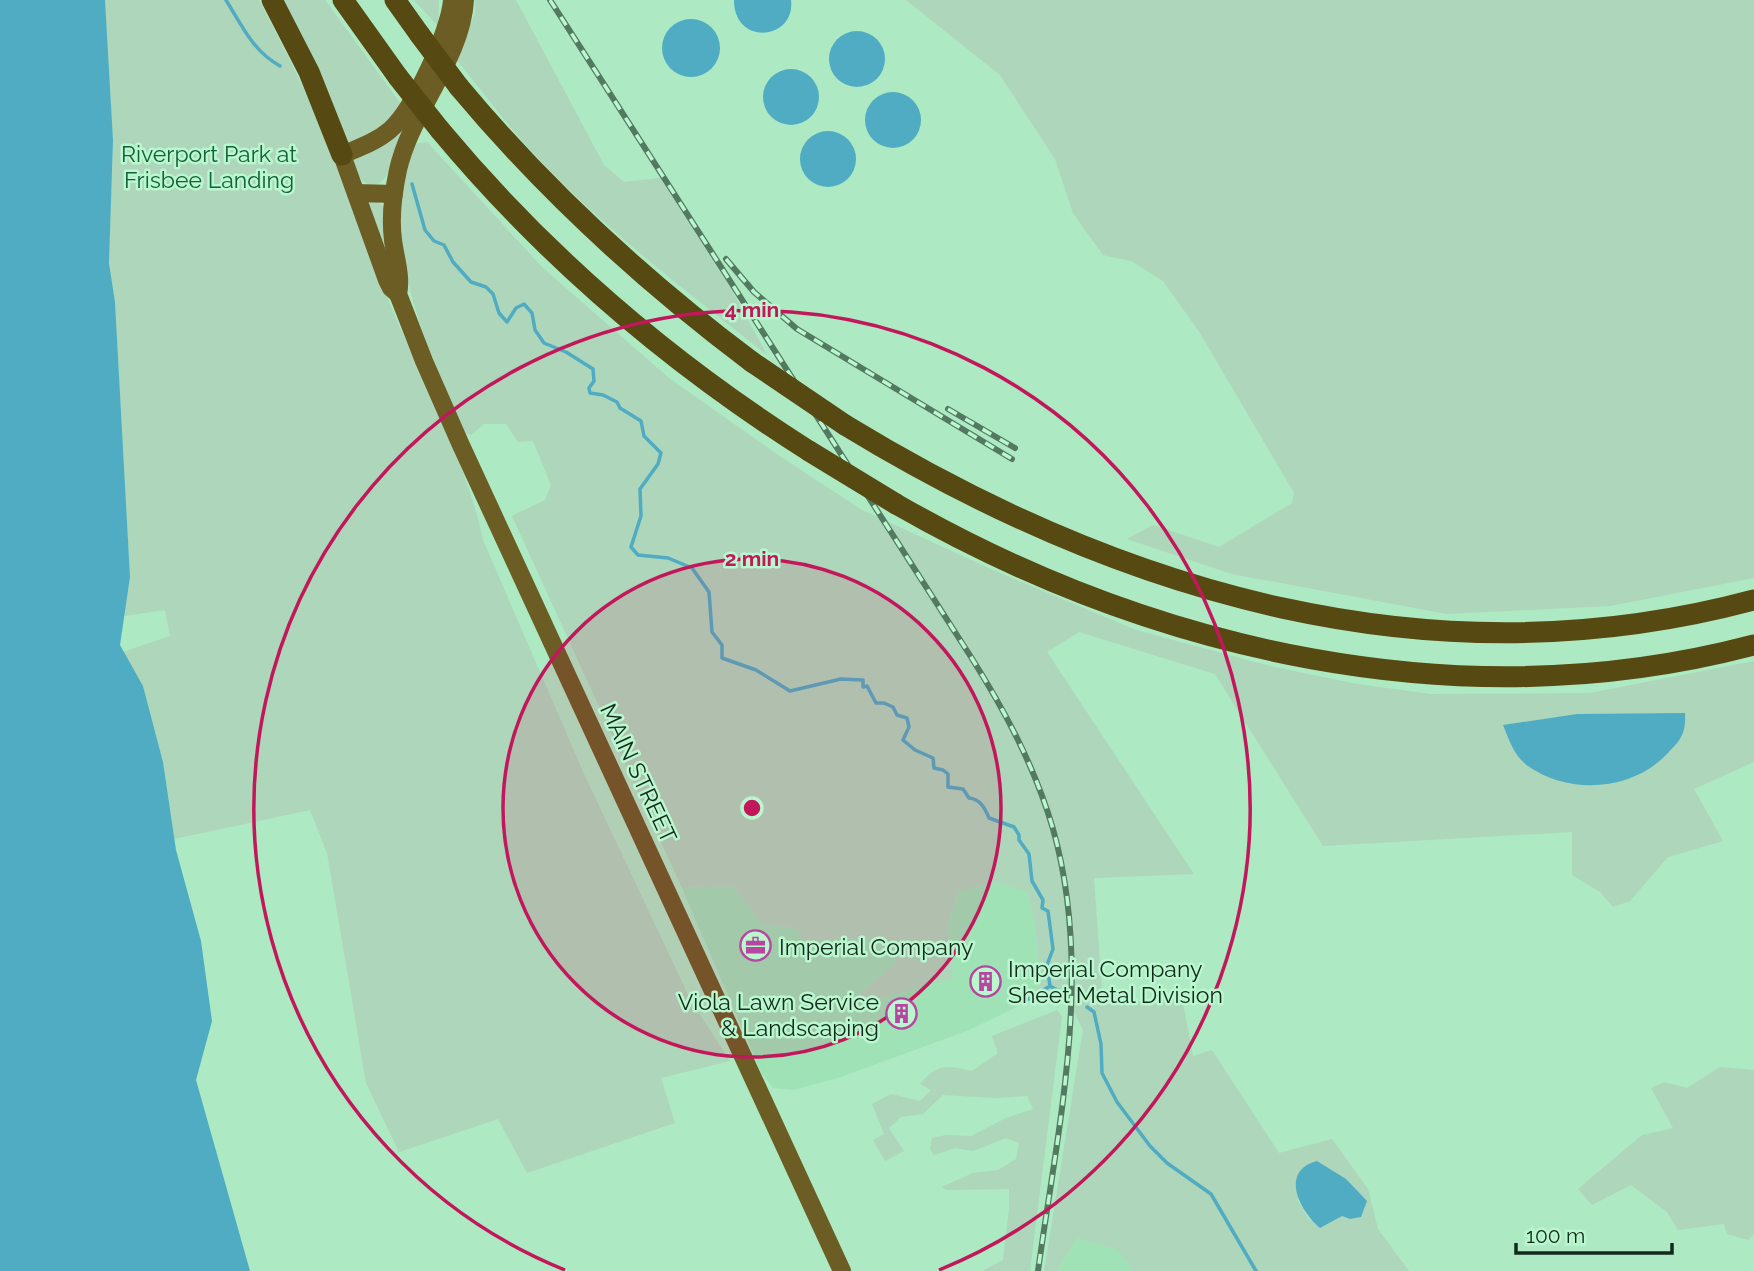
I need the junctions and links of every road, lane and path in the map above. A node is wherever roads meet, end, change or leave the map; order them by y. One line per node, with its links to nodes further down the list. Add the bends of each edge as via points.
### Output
1 (272, 0): 6 (highway, via 309,72)
2 (343, 0): 11 (highway, bridge, via 398,77 491,189 637,327 716,390 809,451 896,504 992,554 1101,600 1228,640 1329,663 1435,676 1532,678 1649,667)
3 (395, 0): 10 (highway, bridge, via 459,87 518,154 598,234 752,362 845,425 970,494 1097,551 1223,592 1329,618 1433,632 1552,633 1662,621)
4 (452, 0): 6 (main road, via 443,36 400,119 380,137)
5 (465, 0): 8 (main road, MAIN STREET, via 458,35 407,142)
6 (342, 155): 7 (main road, MAIN STREET)
7 (356, 193): 8 (main road); 9 (main road, MAIN STREET, via 387,280)
8 (394, 194): 9 (main road, MAIN STREET)
9 (398, 294): 12 (main road, MAIN STREET, via 466,455)
10 (1754, 600)
11 (1754, 645)
12 (842, 1271)

